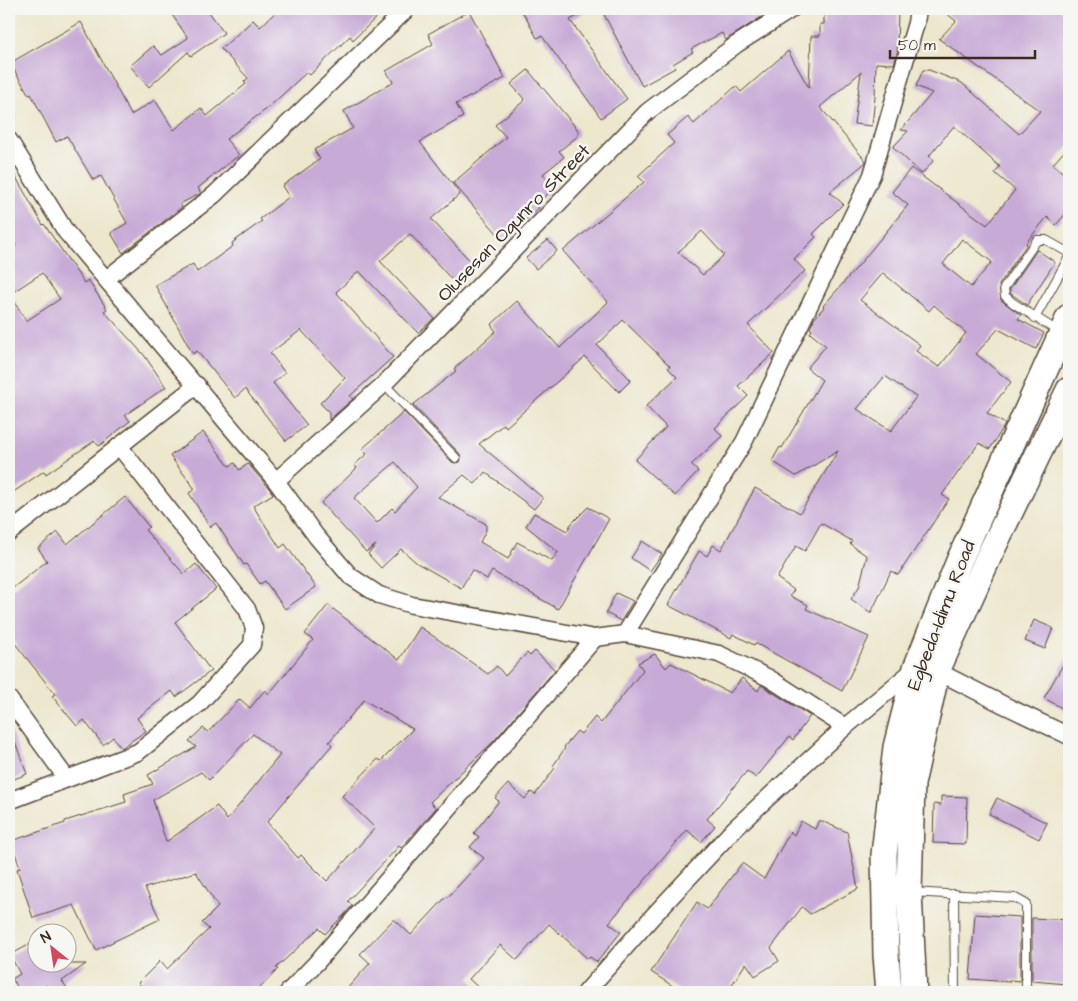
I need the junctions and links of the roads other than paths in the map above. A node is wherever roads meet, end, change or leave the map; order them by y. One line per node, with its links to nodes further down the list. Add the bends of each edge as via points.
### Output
1 (407, 9): 6 (street, via 214,195)
2 (792, 9): 9 (street, Olusesan Ogunro Street, via 737,44 647,112)
3 (918, 9): 16 (street, via 872,176 744,442)
4 (9, 140): 6 (street, via 66,232)
5 (1069, 255): 7 (lane); 7 (lane, via 1046,240 1037,240 1004,288 1005,296)
6 (106, 279): 10 (street)
7 (1035, 318): 8 (lane)
8 (1066, 326): 18 (main road, Egbeda-Idimu Road, via 959,561)
9 (384, 384): 13 (lane); 14 (street, Olusesan Ogunro Street)
10 (197, 385): 12 (street); 14 (street)
11 (1068, 394): 18 (main road, Egbeda-Idimu Road, via 989,556)
12 (119, 446): 15 (street); 22 (street, via 247,609 254,628 252,645 199,704 138,752)
13 (456, 458)
14 (276, 481): 17 (street, via 350,576 379,595 412,605)
15 (9, 532)
16 (625, 634): 17 (street); 20 (street, via 719,654 769,678)
17 (595, 638): 26 (street)
18 (926, 670): 20 (street); 21 (street); 24 (main road, Egbeda-Idimu Road, via 912,784); 28 (main road, Egbeda-Idimu Road, via 896,747 884,855)
19 (9, 699): 22 (street)
20 (845, 727): 27 (street, via 735,828)
21 (1069, 736)
22 (67, 778): 23 (street)
23 (9, 801)
24 (909, 892): 25 (lane); 29 (main road, Egbeda-Idimu Road)
25 (954, 894): 30 (lane); 31 (lane, via 1015,898 1026,904)
26 (288, 992)
27 (586, 992)
28 (888, 992)
29 (914, 992)
30 (954, 992)
31 (1024, 992)

